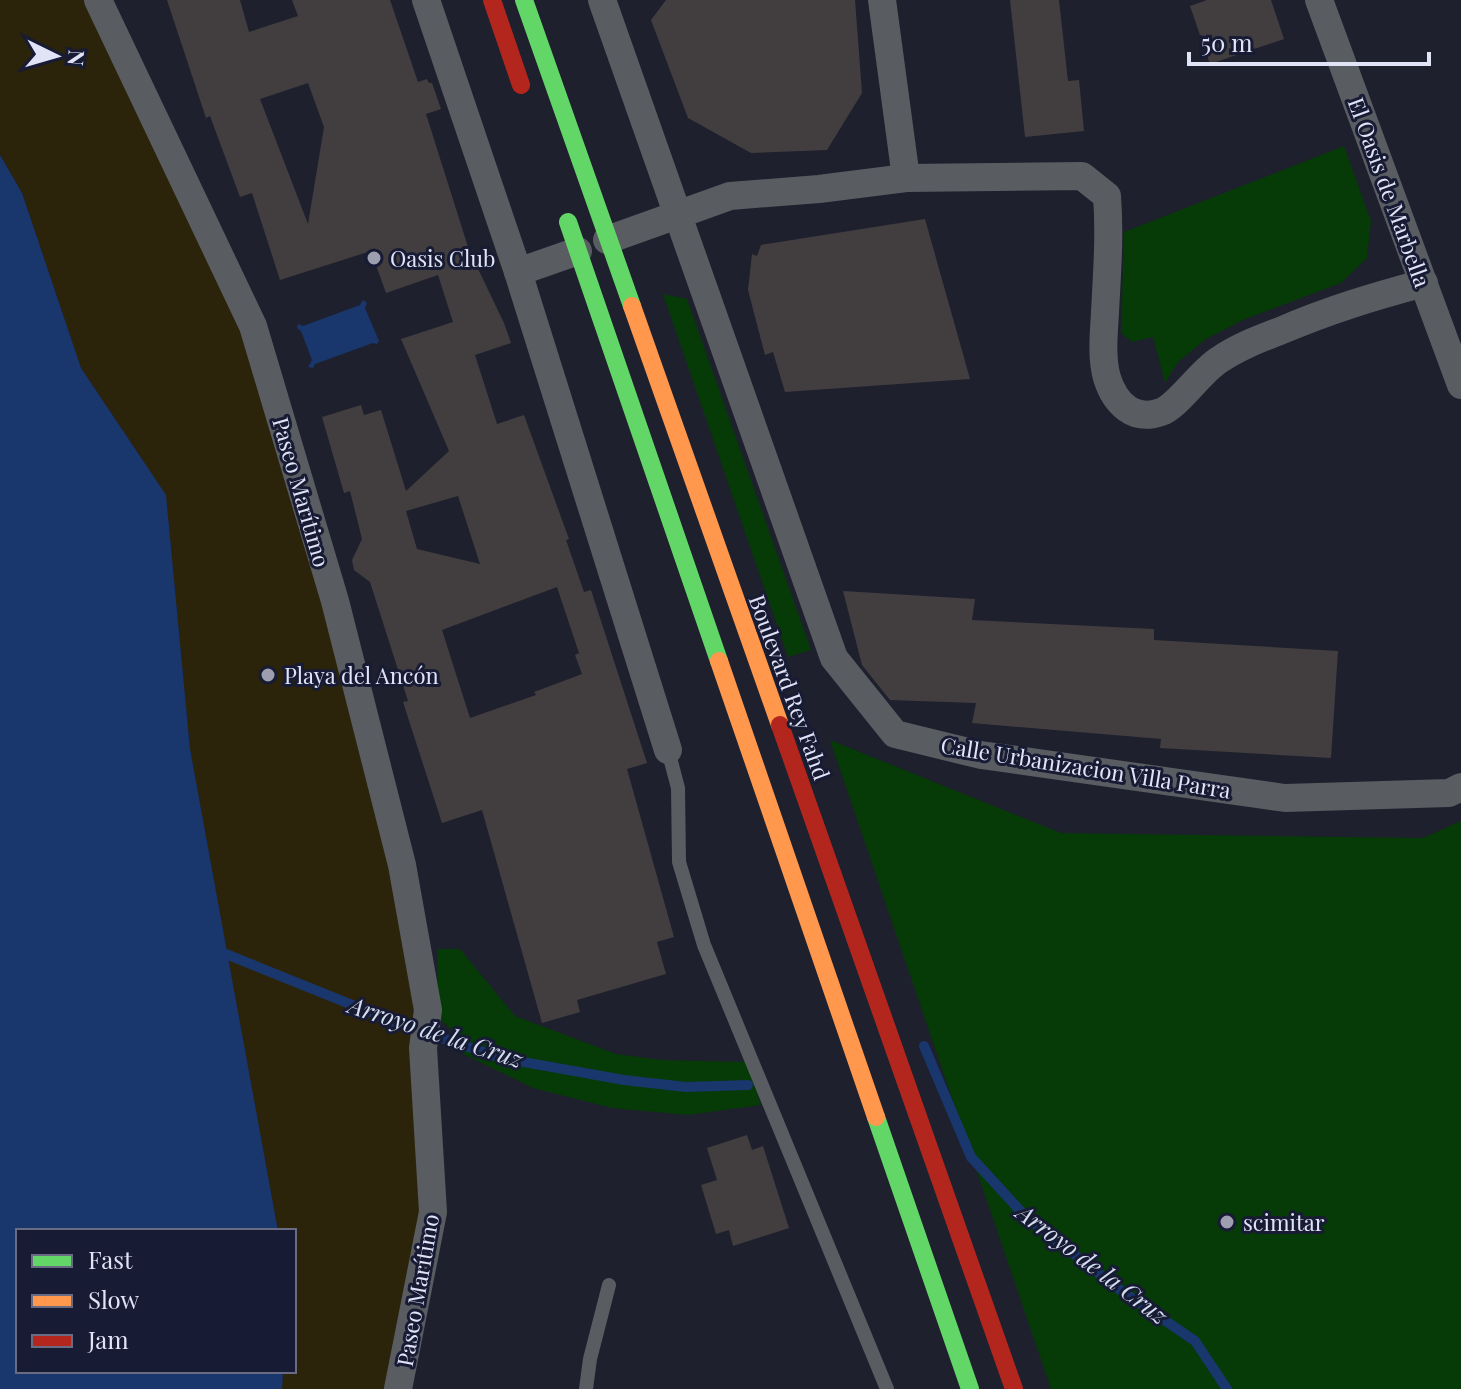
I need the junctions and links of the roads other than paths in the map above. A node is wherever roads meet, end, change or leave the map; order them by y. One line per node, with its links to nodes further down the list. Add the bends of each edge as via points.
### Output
1 (98, 0): 20 (street, Paseo Marítimo, via 253,326 335,601 402,865 428,1010 423,1048 433,1212)
2 (426, 0): 14 (street)
3 (492, 0): 8 (main road)
4 (524, 0): 12 (main road, Boulevard Rey Fahd)
5 (602, 0): 11 (street, Calle Urbanizacion Villa Parra)
6 (882, 0): 9 (street)
7 (1319, 0): 15 (street, El Oasis de Marbella)
8 (527, 103)
9 (906, 178): 11 (street, via 730,196); 15 (street, via 1082,176 1107,196 1107,377 1117,402 1134,413 1161,413 1218,360 1248,344 1339,306)
10 (563, 207): 13 (main road)
11 (679, 213): 12 (street); 18 (street, Calle Urbanizacion Villa Parra, via 834,658 895,734 981,755 1285,798 1449,793)
12 (607, 240): 24 (main road, Boulevard Rey Fahd)
13 (578, 251): 14 (street); 23 (main road)
14 (518, 272): 17 (street)
15 (1424, 283): 16 (street, El Oasis de Marbella)
16 (1461, 385)
17 (668, 750): 22 (lane, via 678,788 679,862 704,945)
18 (1461, 787)
19 (609, 1285): 21 (lane)
20 (398, 1389)
21 (586, 1389)
22 (887, 1389)
23 (970, 1389)
24 (1014, 1389)

